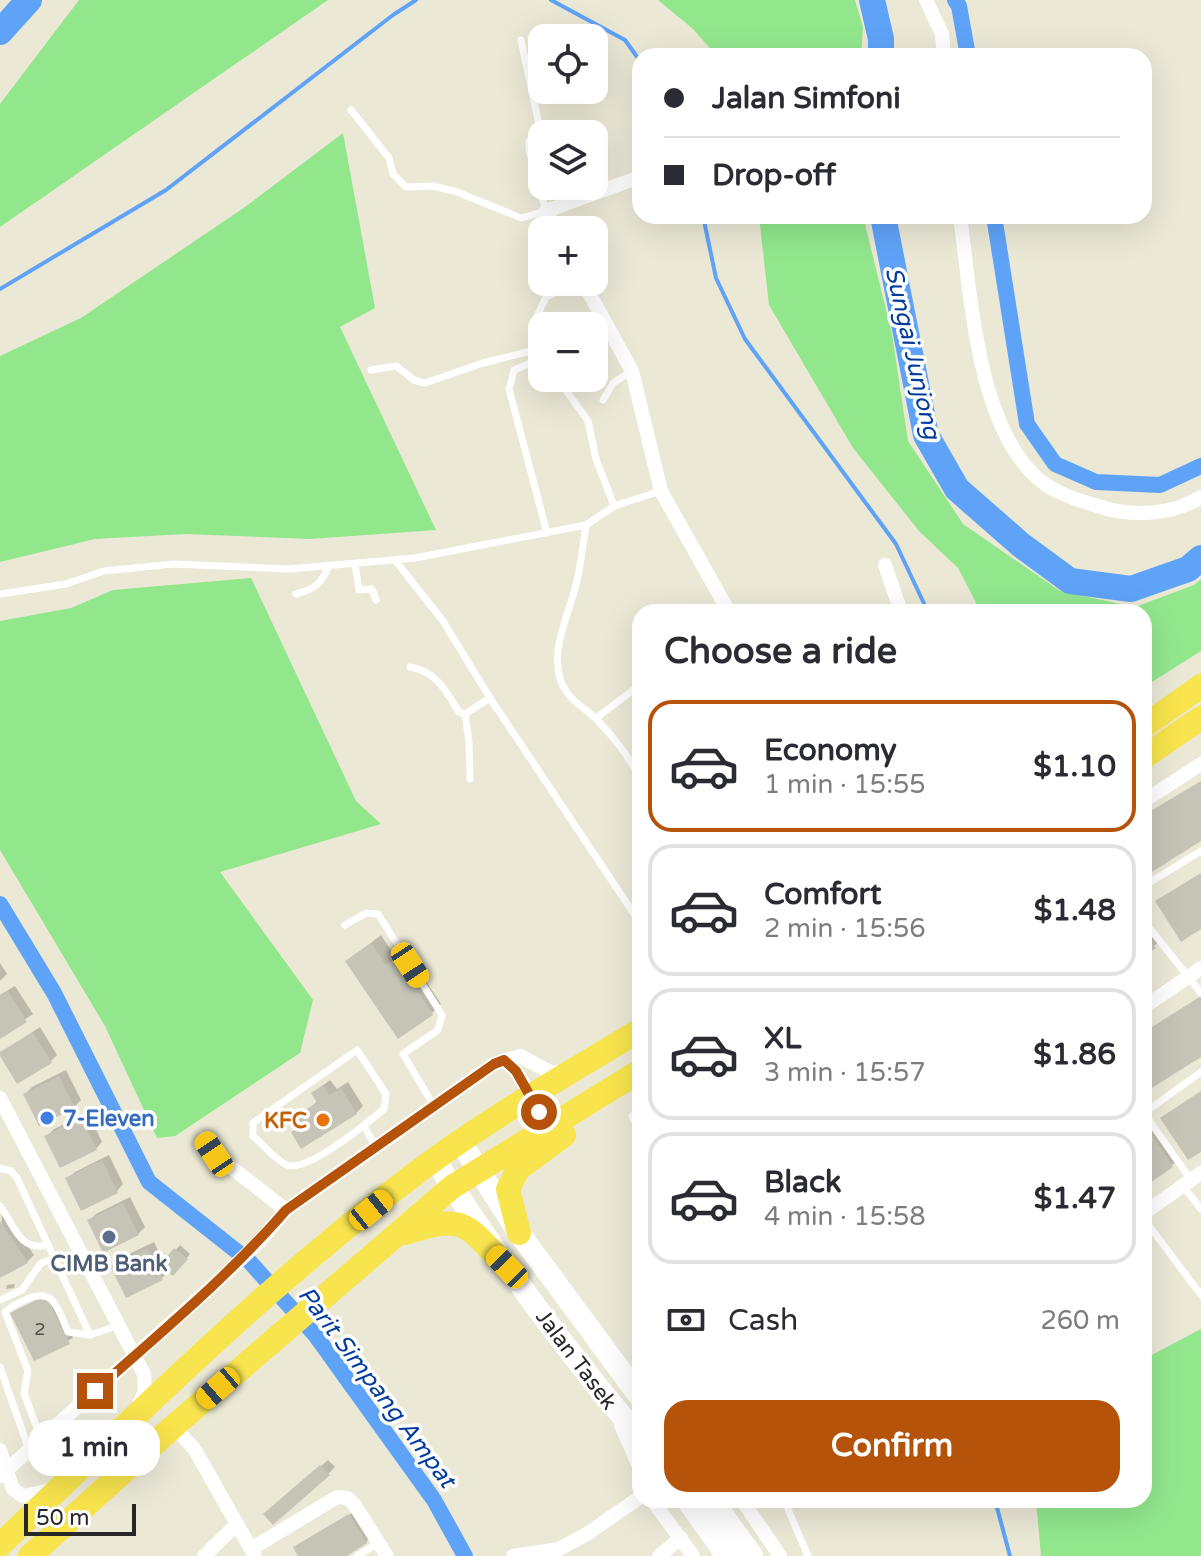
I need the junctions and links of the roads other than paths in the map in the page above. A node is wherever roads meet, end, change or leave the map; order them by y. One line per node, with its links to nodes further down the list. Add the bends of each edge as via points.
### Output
1 (926, 0): 3 (street)
2 (521, 40): 6 (lane, via 539,125 529,150)
3 (943, 48)
4 (351, 110): 6 (lane, via 406,187 457,192 521,218)
5 (632, 180): 6 (street)
6 (546, 211): 7 (street)
7 (549, 216)
8 (961, 224): 17 (street, via 990,397 1002,430 1037,477 1066,496 1109,510 1173,510)
9 (589, 296): 13 (street)
10 (528, 352): 12 (lane, via 425,383 396,366)
11 (528, 364): 20 (lane, via 514,370 509,389)
12 (371, 370)
13 (632, 371): 15 (lane, via 613,383); 16 (street)
14 (567, 392): 18 (lane, via 588,421)
15 (603, 400)
16 (661, 491): 18 (lane); 28 (street)
17 (1201, 497)
18 (614, 506): 19 (lane)
19 (586, 525): 20 (lane); 35 (lane, via 557,666 564,689)
20 (547, 533): 21 (lane)
21 (395, 560): 22 (lane); 33 (lane, via 443,621)
22 (355, 564): 24 (lane); 27 (lane, via 359,590 372,589)
23 (885, 565): 29 (street)
24 (329, 566): 25 (lane, via 173,564 104,571 66,584); 26 (lane, via 322,583)
25 (0, 594)
26 (296, 594)
27 (376, 600)
28 (725, 604)
29 (898, 604)
30 (410, 667): 34 (lane, via 423,669 441,683)
31 (1201, 686): 37 (highway)
32 (632, 691): 35 (lane)
33 (490, 698): 34 (lane); 45 (lane)
34 (465, 714): 41 (lane)
35 (596, 718): 39 (lane)
36 (1201, 718): 38 (highway)
37 (1152, 720)
38 (1152, 752)
39 (632, 764)
40 (1201, 764): 42 (street)
41 (470, 779)
42 (1152, 796)
43 (1201, 851): 44 (lane)
44 (1152, 881)
45 (632, 911)
46 (345, 925): 59 (lane, via 366,913 378,914 442,1015 438,1030 403,1054)
47 (1152, 929): 48 (lane)
48 (1195, 972): 49 (lane); 50 (street)
49 (1201, 993)
50 (1152, 1002)
51 (632, 1035): 53 (highway)
52 (504, 1060): 53 (street, via 520,1056 552,1073); 57 (street); 59 (street)
53 (575, 1069): 57 (highway)
54 (1201, 1072): 60 (lane)
55 (632, 1076): 63 (highway)
56 (632, 1078): 77 (highway, via 518,1169 508,1189)
57 (531, 1096): 63 (highway); 65 (highway)
58 (0, 1098): 84 (street)
59 (434, 1106): 66 (street)
60 (1152, 1107)
61 (1152, 1124): 70 (lane)
62 (364, 1126): 62 (lane, via 303,1166 287,1165 253,1136 253,1123 357,1050 386,1094 384,1109); 66 (lane)
63 (548, 1128): 69 (highway)
64 (205, 1139): 74 (street, via 214,1154)
65 (460, 1141): 67 (highway); 69 (main road, Jalan Tasek)
66 (376, 1147): 74 (street)
67 (435, 1160): 71 (main road, Jalan Tasek); 90 (highway, via 301,1267)
68 (0, 1168): 79 (lane, via 17,1178)
69 (479, 1171): 71 (highway); 77 (main road, Jalan Tasek)
70 (1191, 1179): 73 (lane); 75 (street)
71 (452, 1187): 78 (highway); 81 (main road, Jalan Tasek)
72 (0, 1206): 79 (lane, via 22,1242)
73 (1201, 1209)
74 (286, 1210): 86 (street, via 259,1242)
75 (1152, 1210)
76 (1152, 1227): 82 (lane)
77 (519, 1233): 88 (main road, Jalan Tasek)
78 (396, 1236): 81 (highway, via 452,1221 467,1226); 91 (highway)
79 (47, 1245): 80 (lane)
80 (53, 1259): 83 (lane, via 41,1263 22,1290); 85 (lane)
81 (507, 1267): 89 (main road, Jalan Tasek)
82 (1201, 1295)
83 (0, 1300)
84 (117, 1326): 85 (lane); 86 (street)
85 (90, 1335): 93 (lane, via 68,1332 48,1296 38,1294 5,1312 28,1371 24,1393)
86 (133, 1357): 90 (street, via 144,1374 145,1390); 93 (street)
87 (0, 1367): 95 (lane)
88 (632, 1384)
89 (612, 1405): 92 (main road, Jalan Tasek); 96 (street)
90 (133, 1420): 98 (highway)
91 (174, 1426): 105 (street, via 195,1450); 110 (highway)
92 (632, 1428)
93 (41, 1439): 95 (street)
94 (0, 1450): 97 (street)
95 (29, 1450): 97 (street)
96 (632, 1451)
97 (4, 1473): 98 (street, via 23,1496)
98 (61, 1488): 107 (highway)
99 (632, 1503): 113 (street, via 559,1549)
100 (658, 1508): 106 (street)
101 (693, 1508): 116 (main road)
102 (718, 1508): 117 (main road)
103 (747, 1508): 118 (street)
104 (787, 1508): 119 (lane)
105 (237, 1524): 109 (street); 111 (street)
106 (681, 1538): 114 (street); 115 (street)
107 (0, 1545)
108 (382, 1549): 109 (street, via 354,1504 337,1497); 112 (lane)
109 (253, 1552)
110 (30, 1556)
111 (204, 1556)
112 (357, 1556)
113 (513, 1556)
114 (659, 1556)
115 (693, 1556)
116 (727, 1556)
117 (752, 1556)
118 (780, 1556)
119 (808, 1556)

